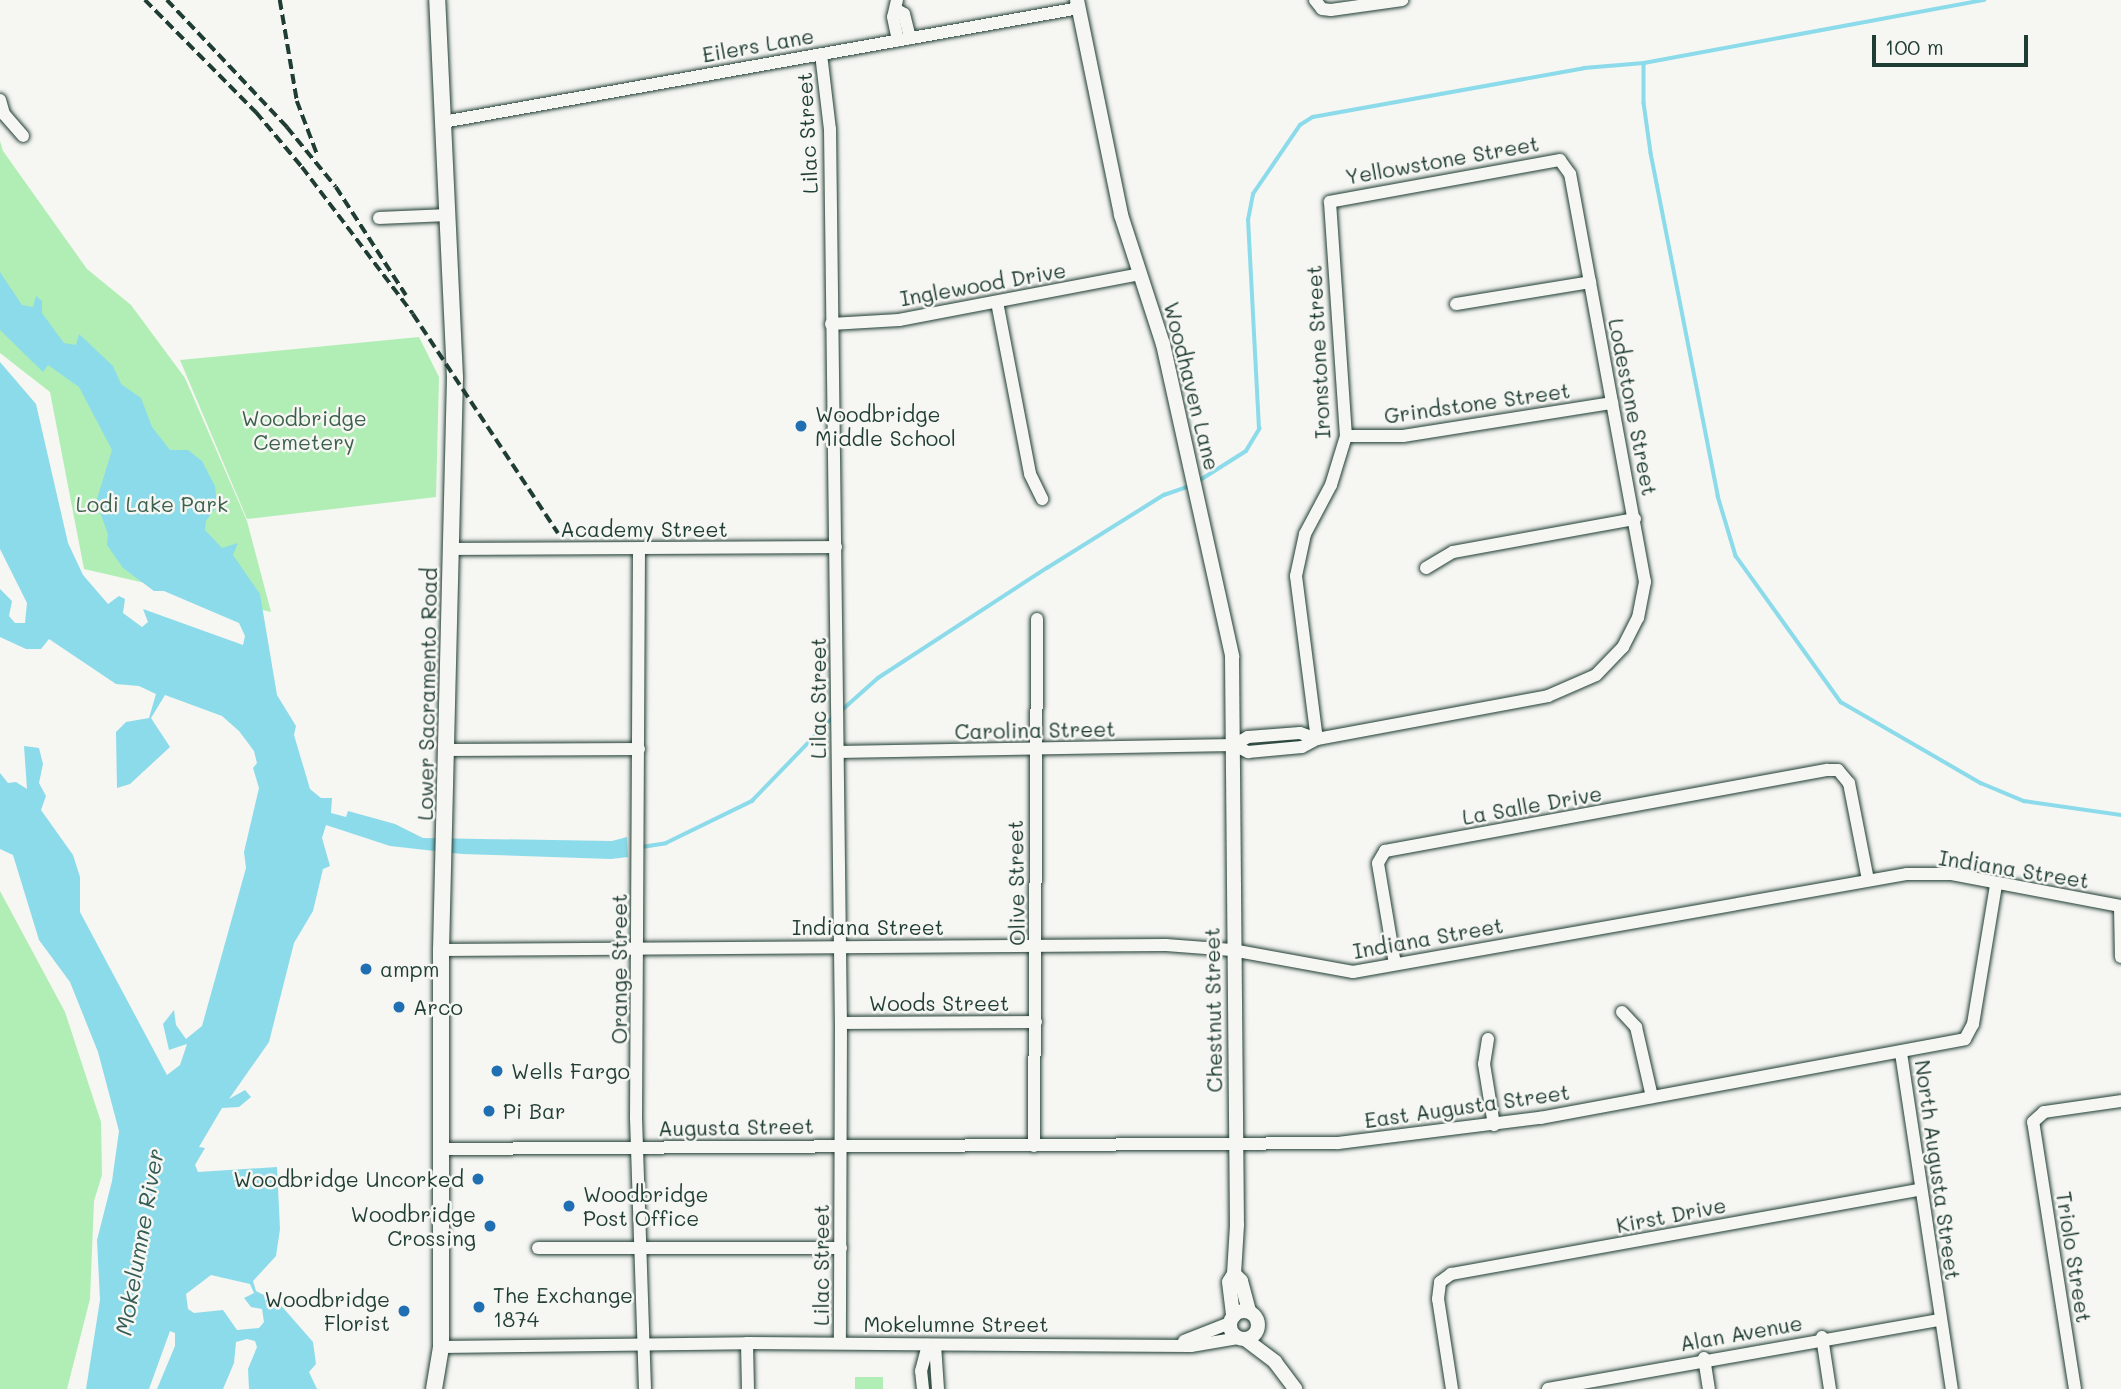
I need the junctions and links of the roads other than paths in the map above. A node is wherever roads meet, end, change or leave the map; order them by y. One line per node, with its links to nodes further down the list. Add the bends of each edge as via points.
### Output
1 (437, 0): 9 (main road, Lower Sacramento Road)
2 (1402, 0): 4 (street)
3 (1078, 4): 6 (street, Eilers Lane); 15 (street, Woodhaven Lane, via 1119,205)
4 (1318, 4)
5 (897, 5): 6 (street, via 904,14)
6 (904, 39): 7 (street, Eilers Lane)
7 (821, 54): 9 (street, Eilers Lane); 19 (street, Lilac Street, via 830,114)
8 (0, 100): 10 (street)
9 (443, 122): 13 (main road, Lower Sacramento Road)
10 (23, 136)
11 (1564, 163): 12 (street, Yellowstone Street, via 1550,160 1337,198); 16 (street, Lodestone Street)
12 (1329, 206): 21 (street, Ironstone Street)
13 (448, 215): 14 (street); 26 (main road, Lower Sacramento Road, via 455,377)
14 (379, 218)
15 (1140, 274): 17 (street, Inglewood Drive); 31 (street, Woodhaven Lane, via 1163,344 1231,645)
16 (1590, 282): 18 (street); 20 (street, Lodestone Street)
17 (997, 302): 19 (street, Inglewood Drive, via 899,320); 22 (street, via 1030,474)
18 (1456, 304)
19 (831, 324): 24 (street, Lilac Street)
20 (1612, 403): 21 (street, Grindstone Street, via 1403,436); 23 (street, Lodestone Street)
21 (1346, 436): 30 (street, Ironstone Street, via 1331,485 1305,534 1296,576)
22 (1042, 499)
23 (1635, 519): 27 (street, via 1453,552); 29 (street, Lodestone Street, via 1644,597 1638,618)
24 (836, 547): 25 (street, Academy Street); 34 (street, Lilac Street)
25 (639, 548): 26 (street, Academy Street); 33 (street, Orange Street)
26 (451, 549): 32 (main road, Lower Sacramento Road)
27 (1426, 568)
28 (1037, 619): 35 (street, Olive Street)
29 (1616, 656): 30 (street, Carolina Street, via 1588,680 1548,696)
30 (1317, 739): 31 (street, Carolina Street, via 1300,733 1248,737)
31 (1234, 745): 35 (street, Carolina Street); 43 (street, Chestnut Street)
32 (446, 750): 33 (street); 42 (main road, Lower Sacramento Road)
33 (639, 750): 40 (street, Orange Street)
34 (838, 751): 35 (street, Carolina Street); 39 (street, Lilac Street)
35 (1033, 751): 41 (street, Olive Street)
36 (1868, 880): 37 (street, Indiana Street, via 1951,874); 45 (street, Indiana Street); 45 (street, La Salle Drive, via 1846,776 1828,770 1385,851 1378,863)
37 (1996, 885): 38 (street, Indiana Street); 50 (street, North Augusta Street, via 1973,1024 1965,1039)
38 (2121, 906): 44 (street)
39 (840, 945): 40 (street, Indiana Street); 41 (street, Indiana Street); 48 (street, Lilac Street)
40 (639, 947): 42 (street, Indiana Street); 57 (street, Orange Street)
41 (1036, 948): 43 (street, Indiana Street, via 1166,944); 47 (street, Olive Street)
42 (441, 950): 58 (main road, Lower Sacramento Road)
43 (1232, 950): 45 (street, Indiana Street, via 1353,972); 55 (street, Chestnut Street)
44 (2121, 957)
45 (1395, 964)
46 (1622, 1012): 51 (street, via 1636,1027)
47 (1036, 1022): 48 (street, Woods Street); 56 (street, Olive Street)
48 (841, 1023): 54 (street, Lilac Street)
49 (1488, 1039): 53 (street, via 1484,1064)
50 (1901, 1053): 51 (street, East Augusta Street); 59 (street, North Augusta Street)
51 (1652, 1097): 53 (street, East Augusta Street)
52 (2121, 1101): 90 (street, Triolo Street, via 2035,1116)
53 (1494, 1125): 55 (street, East Augusta Street, via 1338,1143)
54 (841, 1144): 56 (street, Augusta Street); 57 (street, Augusta Street); 62 (street, Lilac Street)
55 (1237, 1144): 56 (street, East Augusta Street); 63 (street, Chestnut Street)
56 (1034, 1146)
57 (637, 1147): 58 (street, Augusta Street); 60 (street, Orange Street)
58 (439, 1149): 75 (main road, Lower Sacramento Road)
59 (1920, 1190): 66 (street, North Augusta Street); 85 (street, Kirst Drive, via 1451,1274 1440,1282 1439,1290)
60 (638, 1247): 61 (street); 62 (street); 73 (street, Orange Street)
61 (538, 1248)
62 (841, 1248): 71 (street, Lilac Street)
63 (1234, 1274): 64 (street, Chestnut Street, via 1241,1281); 65 (street, Chestnut Street, via 1229,1282)
64 (1249, 1311): 65 (street); 67 (street, Chestnut Street)
65 (1231, 1320): 69 (street); 72 (street, Mokelumne Street)
66 (1941, 1320): 68 (street, Alan Avenue); 89 (street, North Augusta Street)
67 (1258, 1327): 69 (street); 77 (street, Chestnut Street)
68 (1822, 1337): 76 (street, Alan Avenue); 88 (street)
69 (1242, 1338): 72 (street, Mokelumne Street, via 1199,1345); 77 (street)
70 (747, 1343): 71 (street, Mokelumne Street); 73 (street, Mokelumne Street); 81 (street)
71 (840, 1343): 74 (street, Mokelumne Street)
72 (1177, 1343): 74 (street, Mokelumne Street)
73 (642, 1345): 75 (street, Mokelumne Street); 80 (street, Orange Street)
74 (932, 1345): 82 (street, via 921,1371); 83 (street)
75 (441, 1347): 79 (main road, Lower Sacramento Road)
76 (1704, 1358): 78 (street, Alan Avenue); 87 (street)
77 (1275, 1362): 84 (street)
78 (1588, 1386): 86 (street, Alan Avenue)
79 (434, 1389)
80 (645, 1389)
81 (748, 1389)
82 (923, 1389)
83 (938, 1389)
84 (1295, 1389)
85 (1452, 1389)
86 (1548, 1389)
87 (1709, 1389)
88 (1830, 1389)
89 (1952, 1389)
90 (2075, 1389)

